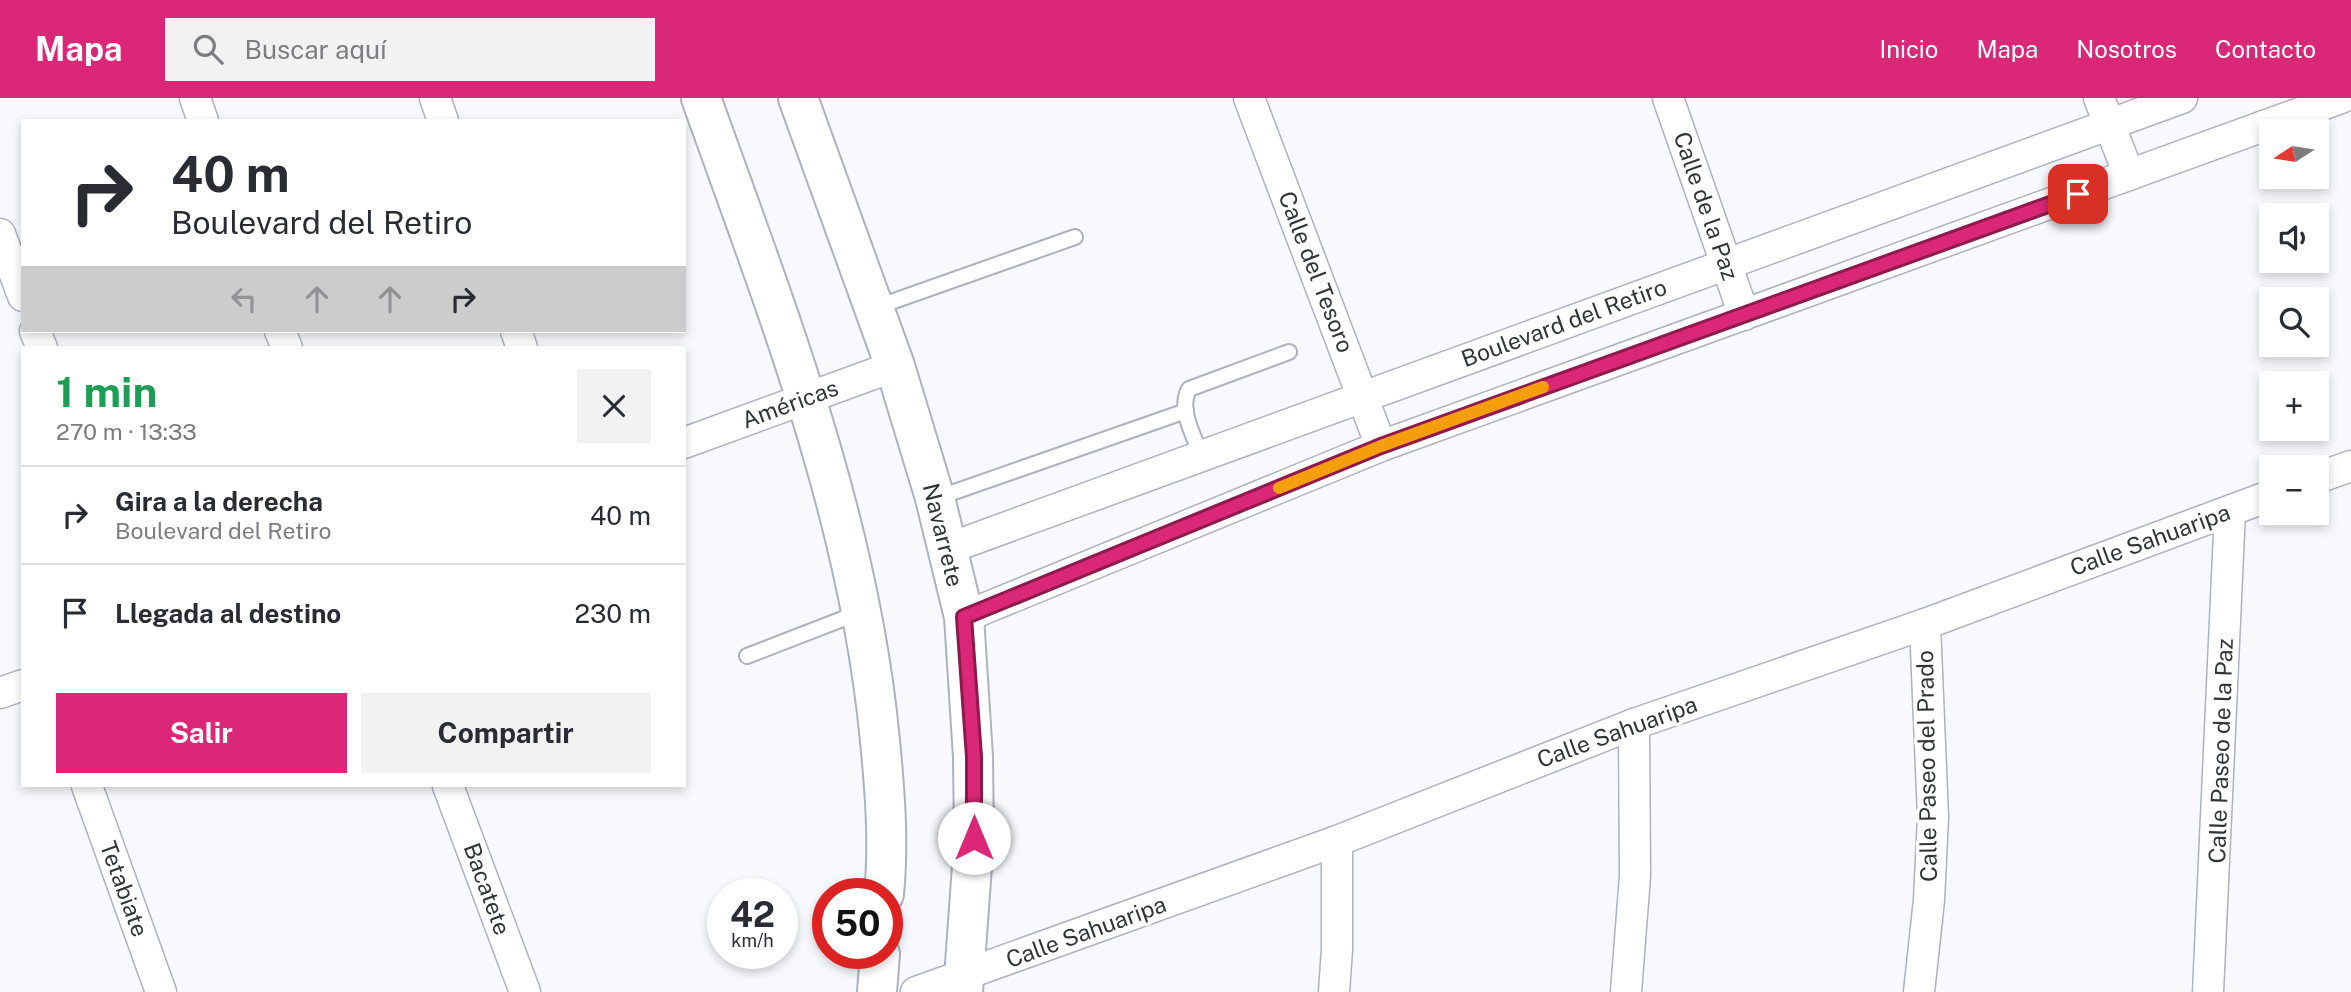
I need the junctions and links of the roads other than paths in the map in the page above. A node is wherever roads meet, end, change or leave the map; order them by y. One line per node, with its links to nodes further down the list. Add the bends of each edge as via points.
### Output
1 (195, 98): 10 (street)
2 (435, 98): 11 (street)
3 (701, 98): 22 (main road)
4 (798, 98): 17 (main road, Navarrete)
5 (1250, 98): 21 (street, Calle del Tesoro)
6 (1668, 98): 15 (street, Calle de la Paz)
7 (2182, 98): 9 (street, Boulevard del Retiro)
8 (2341, 98): 12 (street)
9 (2104, 111): 12 (street); 15 (street, Boulevard del Retiro)
10 (202, 119)
11 (442, 119)
12 (2129, 175): 18 (street)
13 (0, 233): 16 (street)
14 (1075, 237): 17 (lane)
15 (1725, 264): 18 (street, Calle de la Paz); 21 (street, Boulevard del Retiro)
16 (21, 291)
17 (873, 308): 20 (main road, Navarrete)
18 (1744, 315): 25 (street)
19 (1289, 352): 23 (lane, via 1189,389)
20 (895, 366): 22 (street, Américas); 29 (main road, Navarrete)
21 (1363, 397): 25 (street, Calle del Tesoro); 26 (street, Boulevard del Retiro)
22 (807, 398): 24 (street, Américas); 33 (main road)
23 (1185, 411): 26 (lane); 29 (lane)
24 (686, 442)
25 (1381, 446): 34 (street)
26 (1202, 457): 32 (street, Boulevard del Retiro)
27 (2351, 466): 28 (street)
28 (2329, 474)
29 (935, 498): 32 (main road, Navarrete)
30 (2259, 500): 31 (street, Calle Sahuaripa)
31 (2230, 511): 35 (street, Calle Sahuaripa); 53 (street, Calle Paseo de la Paz)
32 (947, 550): 34 (main road, Navarrete)
33 (863, 612): 36 (lane); 43 (main road, via 887,805)
34 (964, 617): 45 (main road, Navarrete, via 974,824)
35 (1924, 624): 39 (street, Calle Sahuaripa); 52 (street, Calle Paseo del Prado, via 1933,817)
36 (747, 656)
37 (21, 686): 38 (street)
38 (0, 693)
39 (1634, 724): 42 (street, Calle Sahuaripa); 51 (street, via 1634,876)
40 (86, 787): 46 (street, Tetabiate)
41 (449, 787): 47 (street, Bacatete)
42 (1337, 841): 45 (street, Calle Sahuaripa); 50 (street)
43 (885, 878)
44 (879, 969): 48 (main road)
45 (964, 984): 49 (street, Calle Sahuaripa)
46 (161, 992)
47 (525, 992)
48 (877, 992)
49 (916, 992)
50 (1334, 992)
51 (1626, 992)
52 (1919, 992)
53 (2208, 992)

